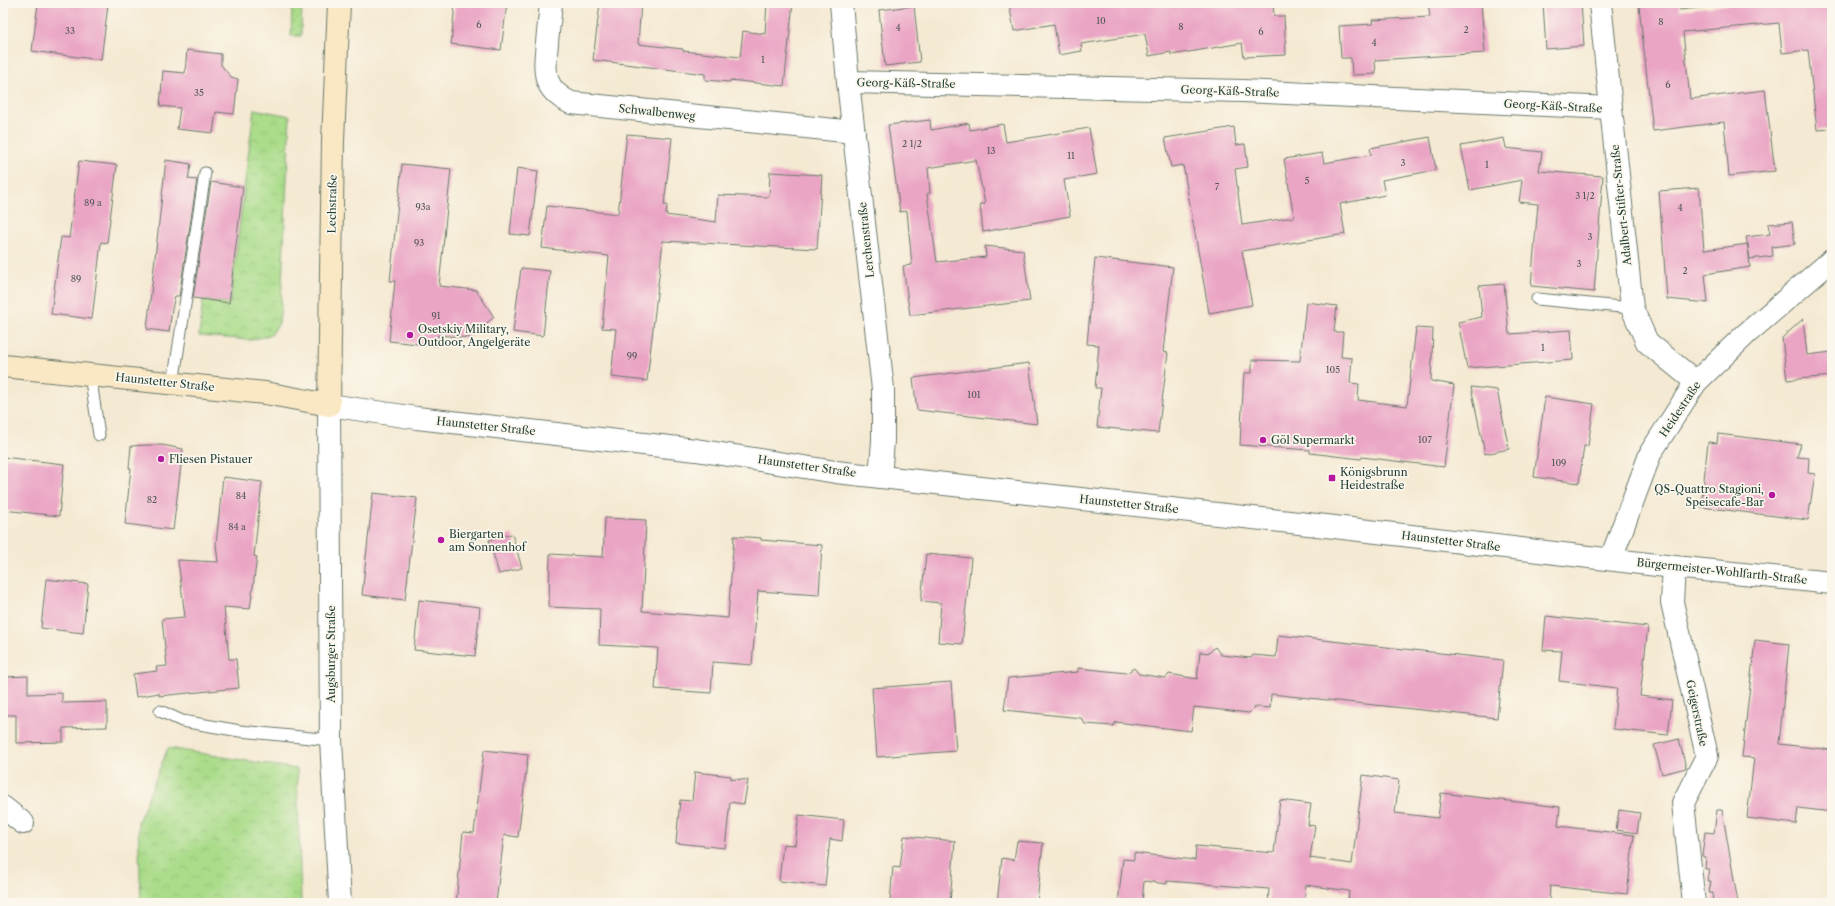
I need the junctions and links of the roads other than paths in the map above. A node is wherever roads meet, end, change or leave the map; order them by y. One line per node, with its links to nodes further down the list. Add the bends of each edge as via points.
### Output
1 (339, 3): 16 (main road, Lechstraße, via 333,140)
2 (551, 3): 7 (street, Schwalbenweg, via 544,70 550,86 559,97 571,103)
3 (841, 3): 5 (street, Lerchenstraße)
4 (1600, 3): 6 (street, Adalbert-Stifter-Straße)
5 (848, 82): 6 (street, Georg-Käß-Straße, via 1243,91); 7 (street, Lerchenstraße)
6 (1611, 108): 11 (street, Adalbert-Stifter-Straße)
7 (854, 132): 18 (street, Lerchenstraße, via 883,389)
8 (205, 172): 15 (lane)
9 (1832, 260): 14 (street, Heidestraße, via 1746,334)
10 (1537, 299): 11 (lane)
11 (1632, 308): 14 (street, Adalbert-Stifter-Straße, via 1647,342)
12 (3, 366): 13 (main road, Haunstetter Straße)
13 (90, 374): 15 (main road, Haunstetter Straße); 17 (lane)
14 (1696, 382): 19 (street, Heidestraße, via 1651,452)
15 (174, 384): 16 (main road, Haunstetter Straße, via 265,392)
16 (330, 405): 18 (street, Haunstetter Straße, via 417,418 696,450); 23 (street, Augsburger Straße)
17 (99, 435)
18 (880, 476): 19 (street, Haunstetter Straße)
19 (1612, 559): 20 (street, Bürgermeister-Wohlfarth-Straße)
20 (1674, 567): 21 (street, Bürgermeister-Wohlfarth-Straße); 27 (street, Geigerstraße, via 1672,602 1707,756 1683,803)
21 (1832, 583)
22 (160, 711): 23 (lane, via 182,721 240,731)
23 (331, 740): 26 (street, Augsburger Straße)
24 (3, 807): 25 (street)
25 (23, 822)
26 (340, 903)
27 (1694, 903)

